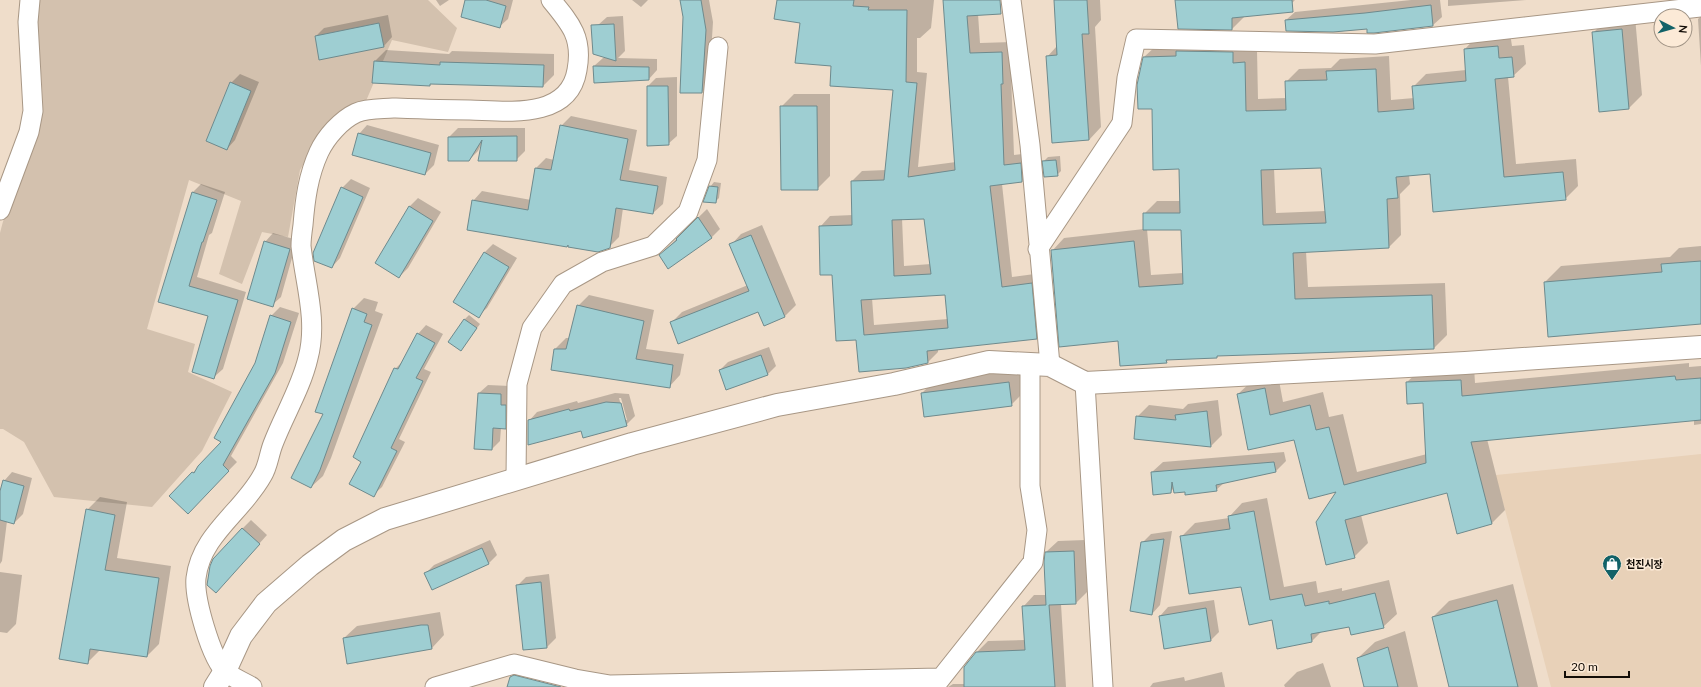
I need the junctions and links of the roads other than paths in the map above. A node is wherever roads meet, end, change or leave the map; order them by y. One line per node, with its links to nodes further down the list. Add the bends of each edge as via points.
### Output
1 (30, 0): 6 (street, via 28,22 33,111 29,132)
2 (551, 0): 12 (street, via 575,32 580,52 575,81 566,96 550,105 523,112 394,108 356,113 338,126 320,150 311,170 301,243 311,308 309,358 273,443 263,475 247,498 207,544 200,559 196,579 207,639)
3 (1011, 0): 7 (street, via 1030,145)
4 (1701, 7): 7 (street, via 1374,44 1136,39 1127,78 1122,123)
5 (718, 47): 11 (street, via 707,160 688,212 653,246 602,262 563,284 532,328 517,384)
6 (0, 210)
7 (1038, 249): 9 (street)
8 (1701, 347): 10 (street, via 1465,363)
9 (1040, 364): 10 (street); 11 (street, via 989,362 894,384 777,405); 13 (street, via 1030,486 1037,530 1033,562)
10 (1085, 383): 16 (street)
11 (516, 478): 12 (street, via 385,519 344,540 266,603 241,636)
12 (220, 679): 14 (street)
13 (937, 683): 15 (street, via 610,685 514,664)
14 (252, 687)
15 (435, 687)
16 (1103, 687)

